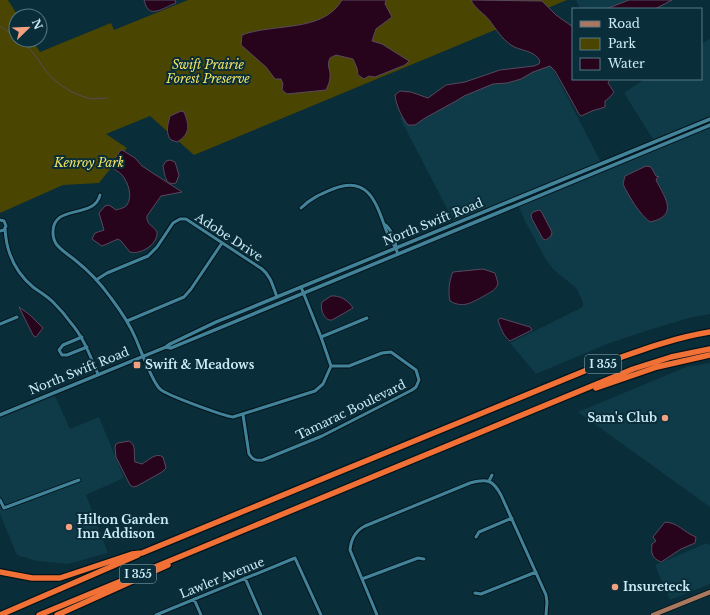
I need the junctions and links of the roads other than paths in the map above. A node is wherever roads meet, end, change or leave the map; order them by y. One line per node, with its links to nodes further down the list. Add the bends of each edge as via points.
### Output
1 (710, 119): 9 (street, North Swift Road)
2 (710, 125): 10 (street, North Swift Road)
3 (100, 195): 11 (street, via 99,201 92,207 62,216 53,230 57,244)
4 (301, 208): 9 (street, via 314,197 342,186 361,187 369,194)
5 (0, 220): 6 (street, via 4,221)
6 (5, 228): 7 (street); 21 (street, via 7,250 18,271 53,302)
7 (0, 231)
8 (222, 243): 11 (street, Adobe Drive, via 186,219 178,219 148,256); 14 (street, Adobe Drive, via 266,273); 17 (street, via 184,297)
9 (396, 248): 10 (street); 12 (street, North Swift Road)
10 (398, 254): 13 (street, North Swift Road)
11 (96, 280): 17 (street)
12 (301, 287): 13 (street); 14 (street, North Swift Road)
13 (303, 293): 20 (street); 23 (street, North Swift Road, via 171,348)
14 (277, 297): 23 (street, North Swift Road, via 216,322)
15 (17, 317): 18 (street)
16 (367, 318): 20 (street)
17 (127, 321): 26 (street)
18 (0, 324)
19 (710, 331): 41 (highway, I 355, via 664,342 599,365)
20 (321, 337): 27 (street)
21 (82, 338): 22 (street); 22 (street, via 63,345 59,350 62,355 67,355)
22 (87, 347): 28 (street)
23 (166, 347): 26 (street, North Swift Road)
24 (710, 348): 29 (highway, I 355, via 645,365)
25 (710, 355): 29 (highway, via 657,367)
26 (144, 356): 28 (street, North Swift Road); 31 (street, via 154,381 161,390 220,414 233,417)
27 (331, 366): 31 (street, via 322,384 315,391); 31 (street, Tamarac Boulevard, via 349,366 382,352 391,352 416,370 419,380 412,390 322,436 263,460 257,461 250,454)
28 (98, 374): 30 (street, North Swift Road)
29 (554, 402): 37 (highway, I 355)
30 (0, 415)
31 (243, 415)
32 (492, 475): 34 (street)
33 (78, 480): 35 (street, via 4,508)
34 (489, 481): 36 (street, via 497,488); 40 (street, via 470,483 365,526)
35 (0, 500)
36 (512, 518): 39 (street, via 479,532); 44 (street)
37 (238, 532): 51 (highway, I 355); 52 (highway)
38 (348, 536): 40 (street)
39 (476, 537)
40 (352, 539): 46 (street, via 350,550)
41 (142, 554): 43 (highway, via 132,554 60,578 32,578); 50 (highway, I 355)
42 (424, 558): 46 (street, via 418,558)
43 (0, 572)
44 (536, 572): 47 (street, via 481,594); 58 (street, via 547,598)
45 (245, 578): 49 (street, Lawler Avenue); 55 (street); 56 (street, Lawler Avenue, via 296,558)
46 (362, 580): 57 (street)
47 (475, 592)
48 (710, 592): 59 (main road)
49 (194, 599): 53 (street, Lawler Avenue); 54 (street)
50 (0, 614)
51 (39, 615)
52 (57, 615)
53 (156, 615)
54 (201, 615)
55 (261, 615)
56 (321, 615)
57 (377, 615)
58 (547, 615)
59 (654, 615)

